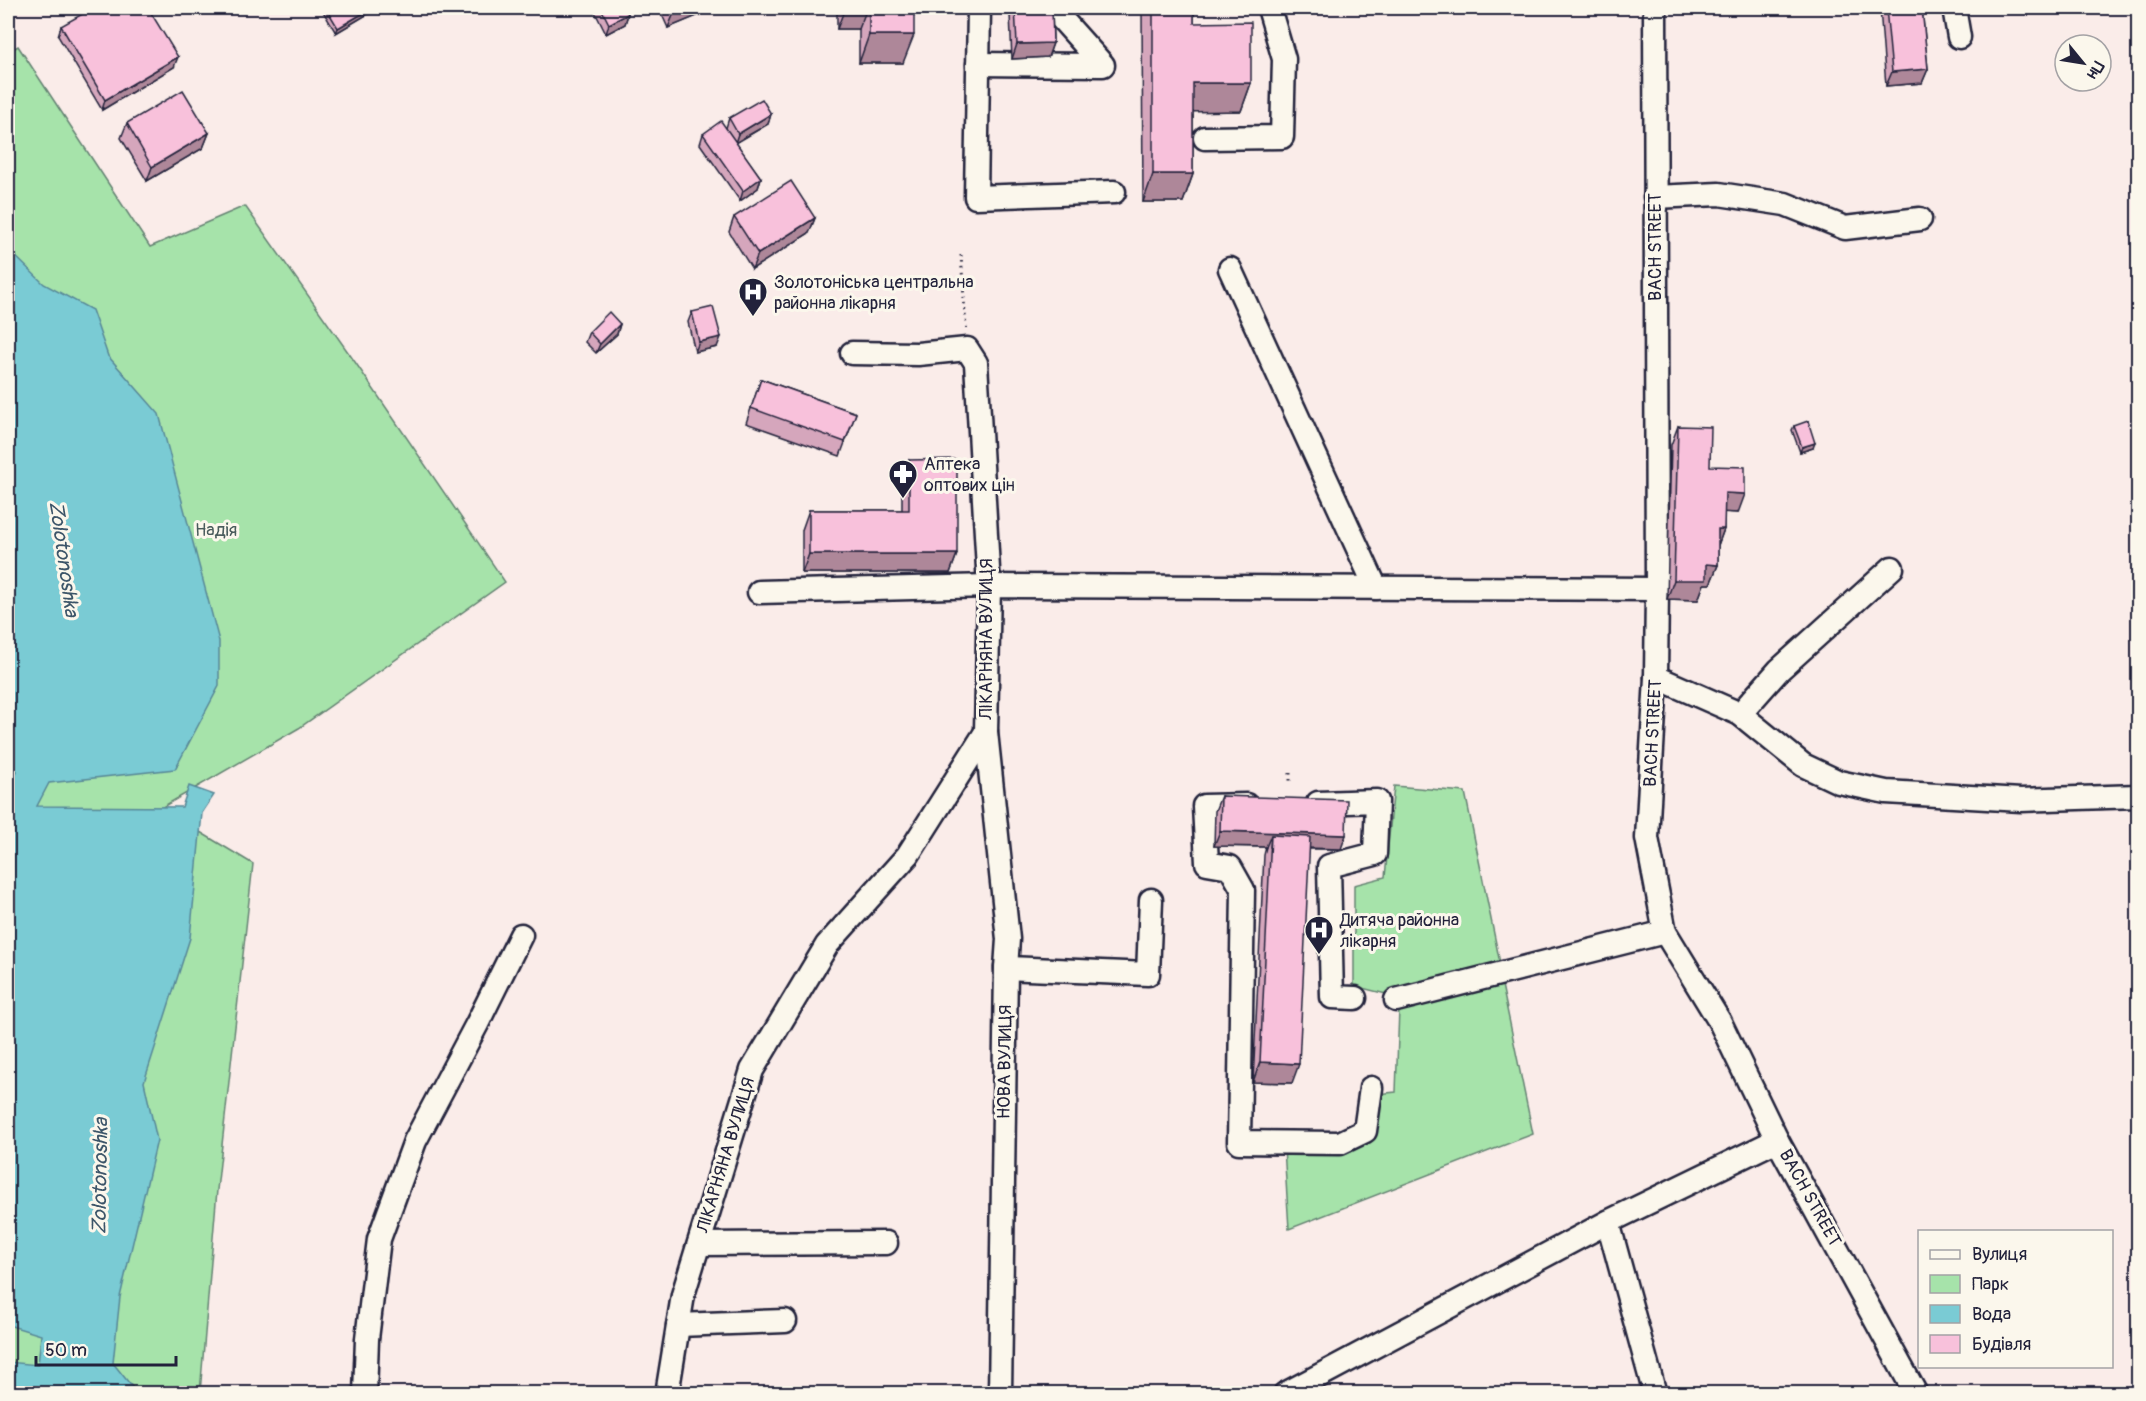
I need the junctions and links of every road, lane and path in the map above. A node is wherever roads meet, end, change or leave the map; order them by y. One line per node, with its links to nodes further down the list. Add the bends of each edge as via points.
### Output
1 (979, 8): 7 (street)
2 (1052, 8): 7 (street, via 1103,65)
3 (1269, 8): 8 (street, via 1284,59 1282,137)
4 (1655, 8): 10 (street, BACH STREET)
5 (1954, 8): 6 (street)
6 (1959, 37)
7 (978, 64): 9 (street, via 976,196)
8 (1205, 138)
9 (1114, 192)
10 (1655, 197): 11 (street, via 1719,194 1774,202 1845,228); 19 (street, BACH STREET)
11 (1920, 219)
12 (962, 255): 14 (path)
13 (1230, 269): 18 (street)
14 (967, 349): 15 (street, via 918,354); 17 (street, ЛІКАРНЯНА ВУЛИЦЯ, via 976,363)
15 (852, 353)
16 (1892, 568): 22 (street, via 1779,670)
17 (989, 586): 18 (street); 20 (street); 23 (street, ЛІКАРНЯНА ВУЛИЦЯ)
18 (1376, 588): 19 (street)
19 (1658, 589): 21 (street, BACH STREET)
20 (759, 591)
21 (1656, 677): 22 (street); 29 (street, BACH STREET, via 1647,838)
22 (1740, 714): 26 (street, via 1803,765 1839,782 1886,792 2021,800)
23 (986, 732): 31 (street, НОВА ВУЛИЦЯ, via 1008,939); 38 (street, ЛІКАРНЯНА ВУЛИЦЯ, via 908,855 827,945 752,1070)
24 (1290, 773): 25 (path)
25 (1296, 794): 32 (street, via 1377,801 1375,854 1329,866 1332,997)
26 (2139, 796)
27 (1269, 804): 34 (street, via 1204,806 1207,863 1230,867 1243,890 1239,1142 1340,1143 1365,1131)
28 (1152, 900): 31 (street, via 1148,974)
29 (1665, 933): 33 (street); 35 (street, BACH STREET, via 1720,1022)
30 (521, 935): 41 (street, via 415,1140 380,1239 367,1339)
31 (1006, 968): 43 (street, НОВА ВУЛИЦЯ)
32 (1355, 998)
33 (1396, 1000)
34 (1371, 1088)
35 (1778, 1140): 36 (street); 46 (street, BACH STREET)
36 (1608, 1222): 44 (street); 45 (street)
37 (886, 1243): 38 (street)
38 (699, 1244): 40 (street, ЛІКАРНЯНА ВУЛИЦЯ)
39 (785, 1321): 40 (street)
40 (678, 1325): 42 (street, ЛІКАРНЯНА ВУЛИЦЯ)
41 (365, 1394)
42 (667, 1394)
43 (1000, 1394)
44 (1285, 1394)
45 (1655, 1394)
46 (1916, 1394)

